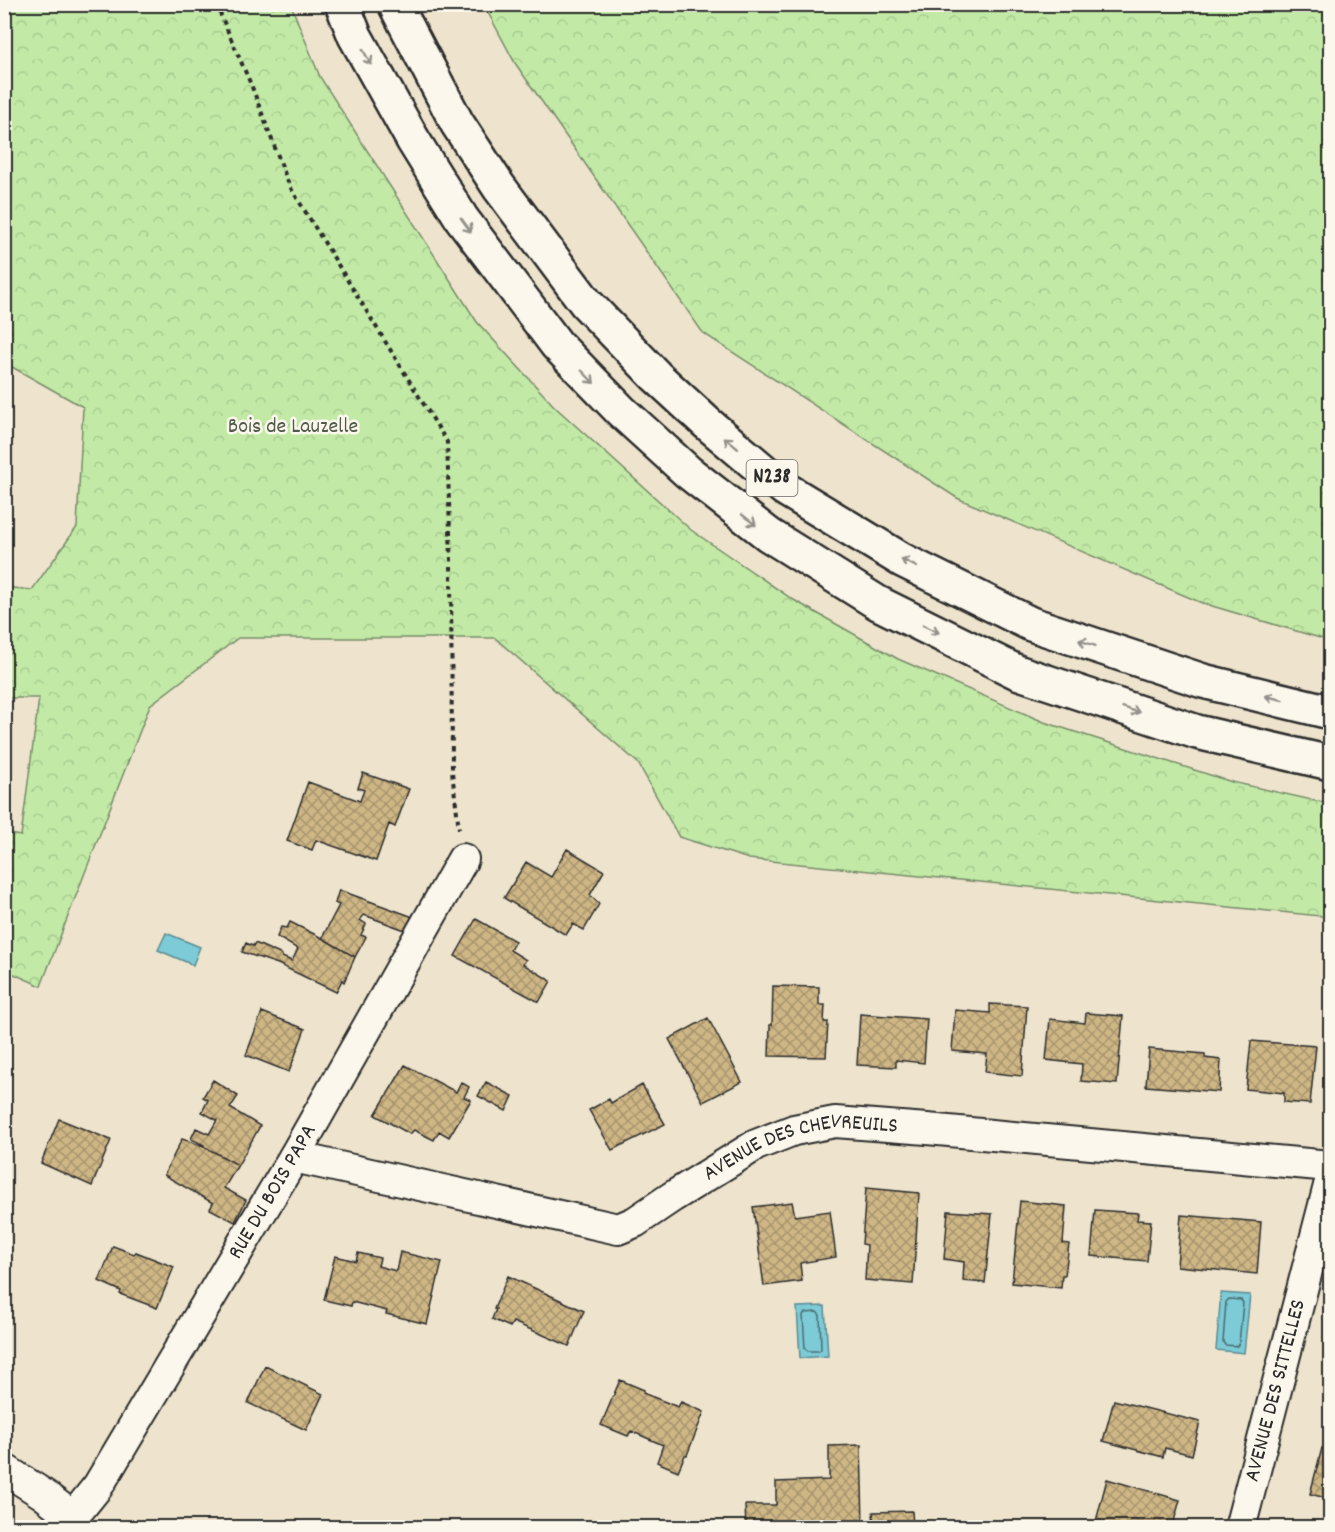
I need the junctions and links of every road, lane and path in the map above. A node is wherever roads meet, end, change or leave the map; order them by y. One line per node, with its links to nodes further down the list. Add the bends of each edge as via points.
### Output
1 (216, 4): 6 (path, via 289,185 447,442 452,772)
2 (342, 4): 5 (highway, N238, one-way to 5, via 355,36 407,130 462,219 557,345 680,465 768,534 878,603 1017,672 1197,732)
3 (395, 4): 4 (highway, N238, one-way to 3, via 1203,681 1031,624 902,560 785,489 656,376 586,303 457,123)
4 (1330, 712)
5 (1330, 764)
6 (463, 859): 7 (street, RUE DU BOIS PAPA)
7 (294, 1157): 8 (street, AVENUE DES CHEVREUILS, via 618,1229 756,1145 794,1130 835,1122); 11 (street, RUE DU BOIS PAPA)
8 (1330, 1166)
9 (1330, 1182): 12 (street, AVENUE DES SITTELLES)
10 (4, 1469): 11 (street, via 43,1494)
11 (74, 1522)
12 (1240, 1527)

